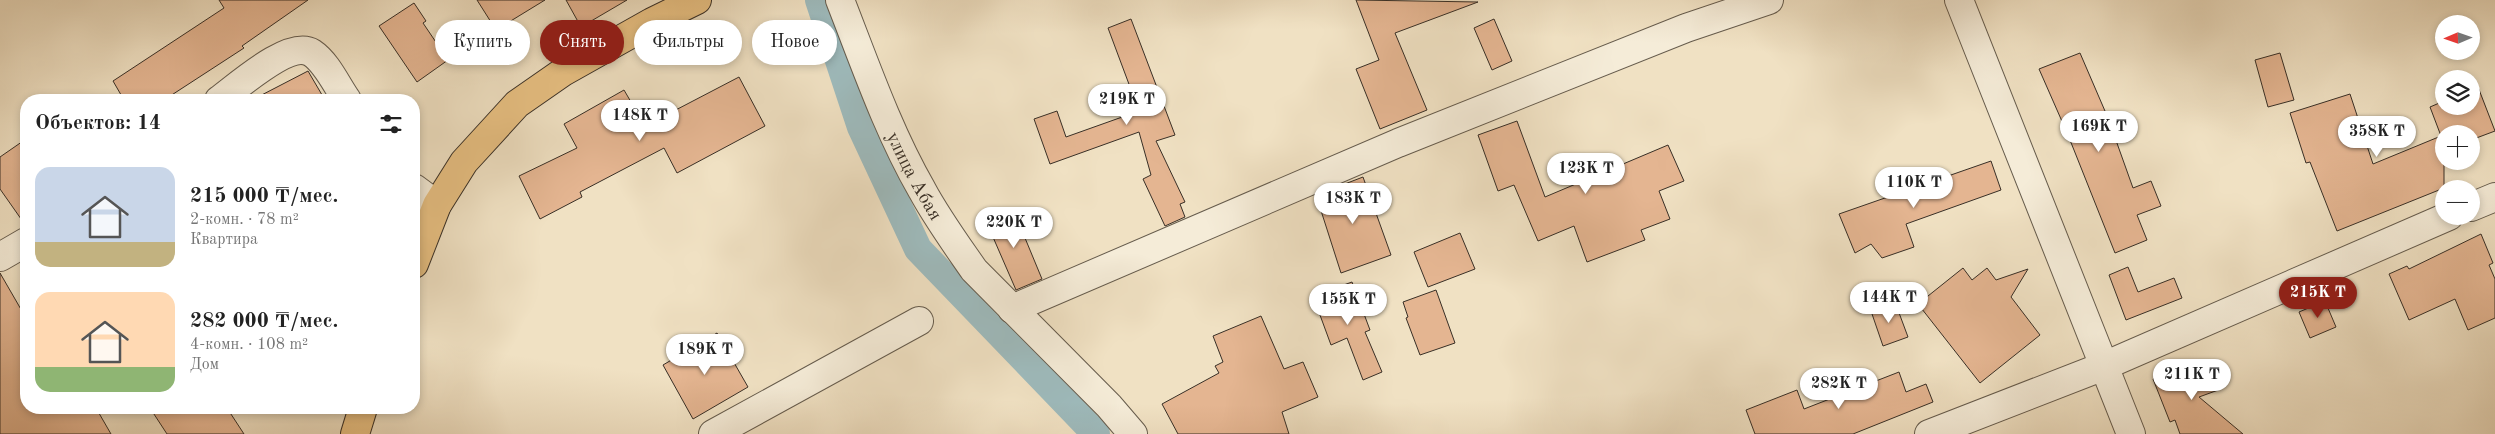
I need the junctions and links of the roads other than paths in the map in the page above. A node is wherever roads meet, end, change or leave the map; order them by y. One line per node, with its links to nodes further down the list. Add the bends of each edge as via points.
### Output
1 (697, 0): 10 (main road, via 563,72 517,104 464,162)
2 (840, 0): 15 (street, улица Абая, via 921,189 974,270)
3 (1769, 0): 15 (street, via 1686,28 1398,143)
4 (1959, 0): 17 (street)
5 (227, 94): 6 (street, via 275,59 311,52)
6 (343, 94)
7 (420, 192): 10 (street)
8 (2495, 197): 9 (street)
9 (2480, 203)
10 (437, 205): 13 (main road)
11 (2435, 222): 17 (street)
12 (20, 245): 14 (street)
13 (420, 249)
14 (0, 257)
15 (1012, 309): 21 (street, улица Абая)
16 (919, 321): 20 (street)
17 (2104, 366): 22 (street); 23 (street)
18 (361, 414): 19 (main road)
19 (355, 434)
20 (713, 434)
21 (1134, 434)
22 (1929, 434)
23 (2131, 434)

